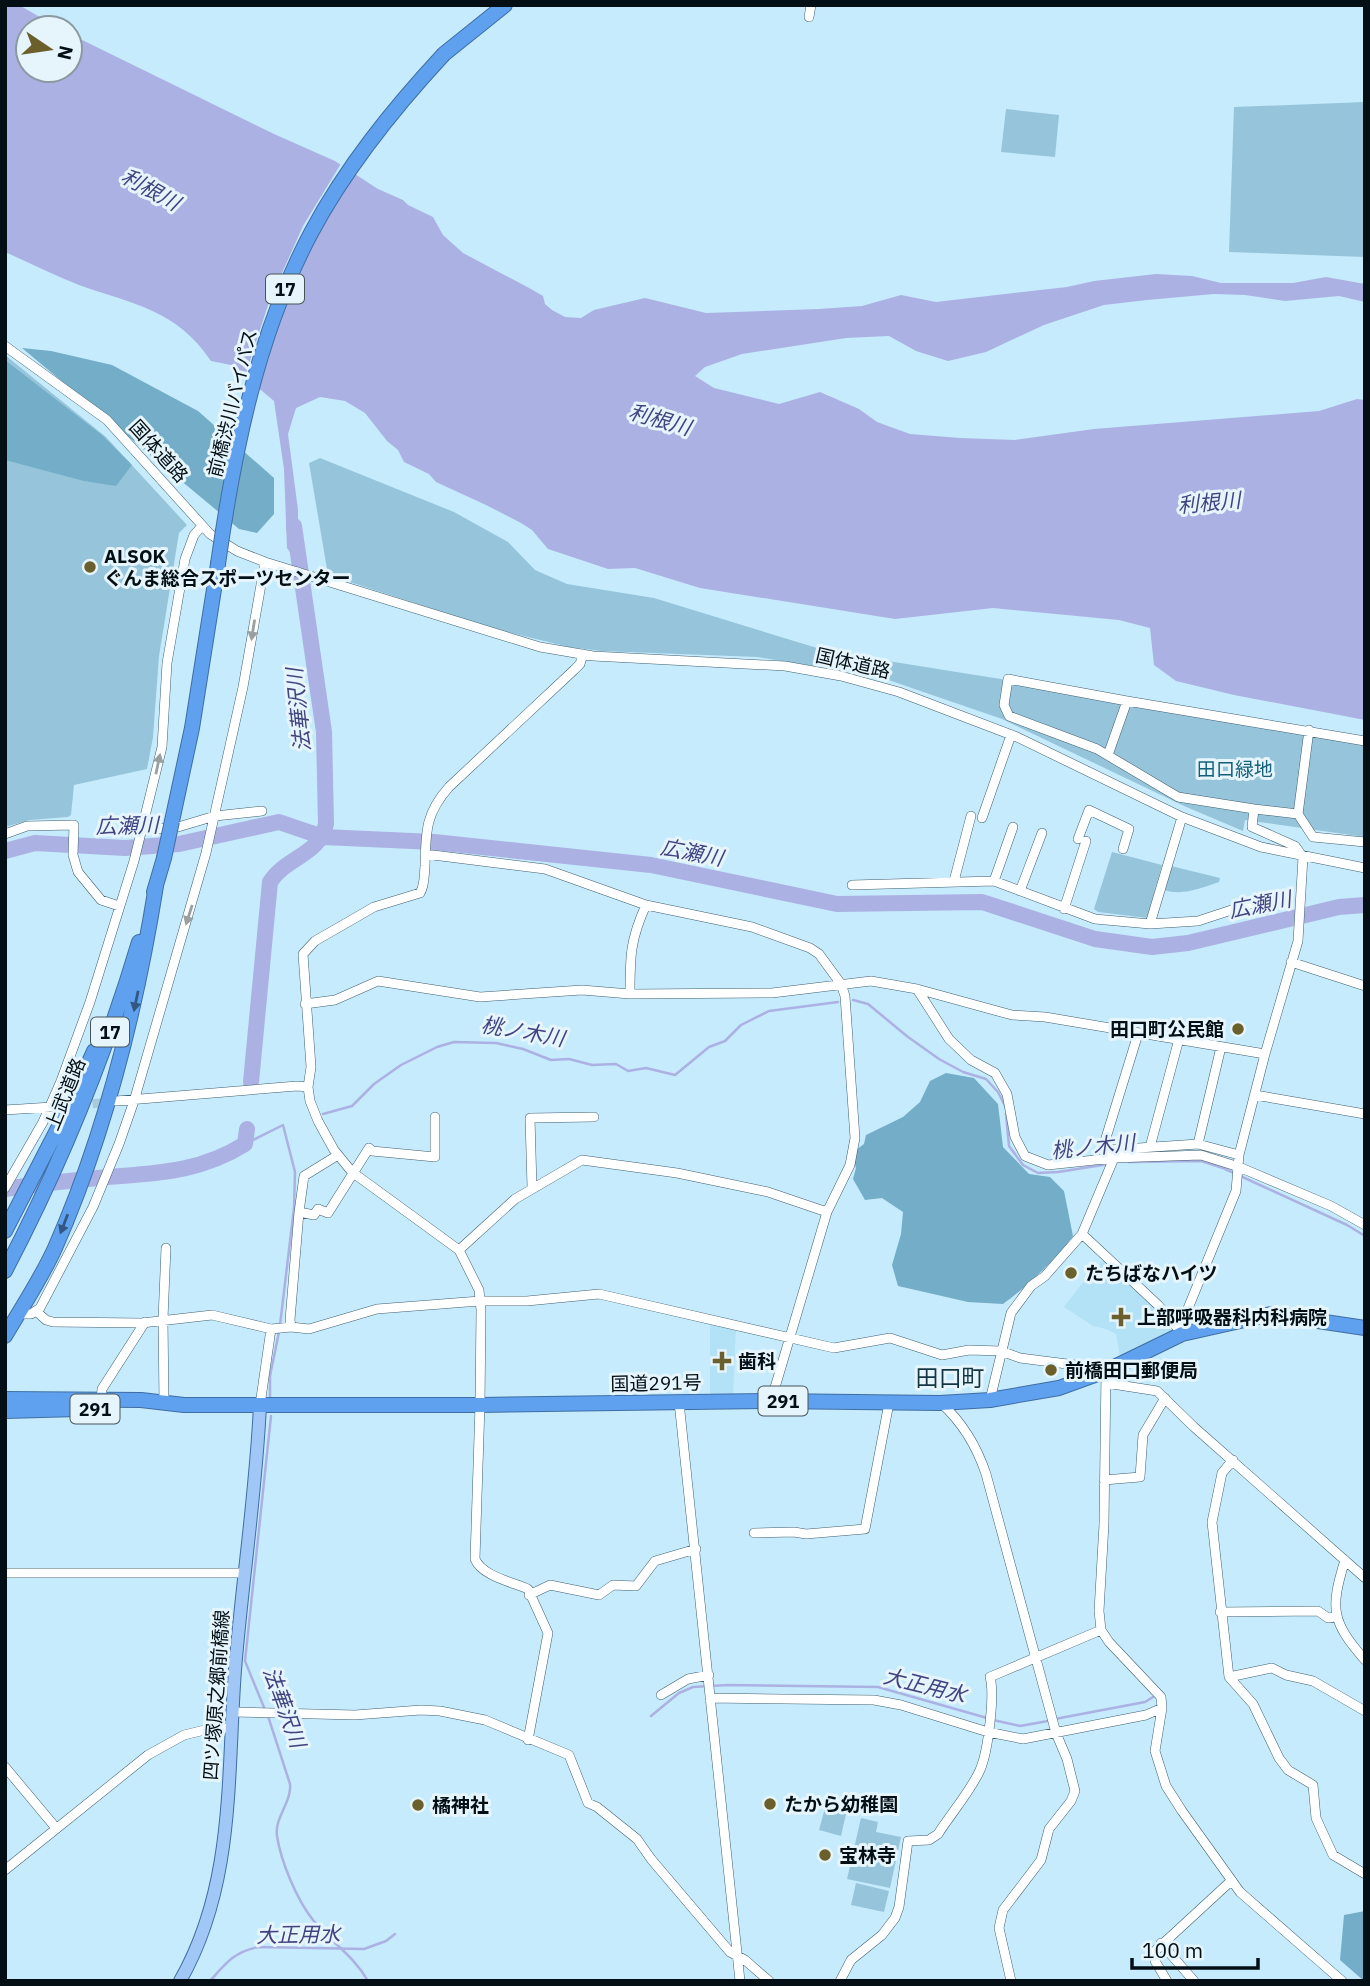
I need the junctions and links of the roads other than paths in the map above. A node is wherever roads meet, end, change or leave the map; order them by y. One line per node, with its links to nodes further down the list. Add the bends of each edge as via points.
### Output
1 (494, 5): 5 (highway)
2 (505, 5): 5 (highway, 前橋渋川バイパス / 17)
3 (811, 5): 4 (street)
4 (809, 17)
5 (444, 54): 34 (highway, 前橋渋川バイパス / 17, bridge, via 346,174 312,231 268,335 228,496 192,728)
6 (5, 345): 7 (street, 国体道路, via 107,420)
7 (202, 526): 8 (street, 国体道路, via 218,540); 23 (street, one-way to 7, via 162,747 167,663 185,559)
8 (265, 562): 9 (street, 国体道路, via 519,642); 20 (street, one-way to 20)
9 (583, 654): 12 (street, 国体道路, via 785,666 841,676 899,692); 28 (street, via 580,664 440,797 425,835)
10 (1126, 701): 11 (street); 14 (street); 14 (street, via 1008,679 1004,705 1009,716)
11 (1309, 730): 13 (street); 17 (street)
12 (1011, 735): 19 (street, 国体道路); 21 (street)
13 (1365, 741)
14 (1108, 755): 15 (street, via 1178,797)
15 (1254, 809): 17 (street); 29 (street, via 1252,827 1295,846)
16 (262, 811): 20 (street)
17 (1298, 814): 26 (street, via 1313,837)
18 (971, 816): 31 (street)
19 (1182, 817): 29 (street, 国体道路, via 1261,847); 40 (street)
20 (214, 818): 23 (street, via 178,828); 54 (street, one-way to 54)
21 (982, 818)
22 (1013, 827): 32 (street)
23 (141, 831): 38 (street)
24 (1042, 833): 35 (street)
25 (5, 834): 38 (street, via 27,826 74,825 73,855 78,872 97,897)
26 (1365, 842)
27 (1123, 849): 39 (street, via 1129,829 1089,810)
28 (425, 853): 37 (street, via 545,869); 46 (street, via 420,893 374,907 305,949)
29 (1303, 857): 30 (street, 国体道路); 41 (street, via 1298,941)
30 (1365, 868)
31 (954, 881): 32 (street); 33 (street)
32 (994, 881): 35 (street)
33 (852, 885)
34 (156, 886): 73 (highway, via 106,1026); 77 (highway, 上武道路 / 17, via 109,1036 53,1174); 80 (highway, one-way to 80, via 132,1016 108,1109 54,1250)
35 (1020, 891): 39 (street)
36 (1268, 898): 40 (street, via 1198,922)
37 (646, 905): 42 (street, via 752,927 810,948); 45 (street, via 630,951)
38 (119, 906): 56 (street)
39 (1064, 909): 40 (street, via 1095,919)
40 (1150, 924)
41 (1292, 962): 43 (street); 50 (street)
42 (841, 984): 44 (street, via 871,981); 45 (street, via 772,993); 71 (street, via 855,1138 850,1165)
43 (1365, 986)
44 (917, 989): 47 (street, via 1012,1014); 65 (street, via 949,1039 971,1060 995,1073 1007,1094 1015,1137 1025,1156 1048,1165)
45 (630, 993): 46 (street, via 582,990 480,997 378,981 335,1000)
46 (305, 1004): 51 (street, via 311,1067)
47 (1138, 1034): 48 (street); 62 (street, via 1105,1141 1109,1150)
48 (1179, 1039): 49 (street); 62 (street)
49 (1220, 1048): 50 (street); 61 (street)
50 (1265, 1054): 52 (street)
51 (307, 1087): 54 (street); 63 (street, via 313,1110)
52 (1255, 1095): 58 (street); 64 (street)
53 (116, 1101): 54 (street)
54 (134, 1101): 79 (street, via 98,1196)
55 (67, 1106): 56 (street)
56 (51, 1107): 57 (street); 69 (street)
57 (5, 1110)
58 (1365, 1114)
59 (435, 1117): 67 (street, via 435,1157 369,1148)
60 (594, 1117): 68 (street, via 530,1118)
61 (1198, 1144): 62 (street); 64 (street)
62 (1150, 1147)
63 (338, 1155): 67 (street); 70 (street, via 303,1176)
64 (1239, 1155): 66 (street)
65 (1114, 1158): 66 (street, via 1201,1155); 74 (street)
66 (1239, 1167): 72 (street); 86 (street, via 1236,1191 1181,1323)
67 (352, 1172): 70 (street, via 328,1213 318,1209 314,1215); 76 (street)
68 (532, 1187): 71 (street, via 582,1160 703,1178 768,1192); 76 (street)
69 (5, 1188)
70 (299, 1212): 83 (street)
71 (827, 1212): 88 (street)
72 (1365, 1225)
73 (5, 1231)
74 (1082, 1234): 86 (street, via 1158,1305); 89 (street, via 1011,1313)
75 (166, 1248): 81 (street)
76 (459, 1250): 78 (street)
77 (5, 1271)
78 (480, 1301): 83 (street, via 377,1309 309,1329); 88 (street, via 599,1294); 103 (street)
79 (37, 1312): 80 (street); 82 (street, via 53,1322)
80 (18, 1314): 87 (highway)
81 (163, 1319): 82 (street); 85 (street, via 212,1315); 97 (street)
82 (145, 1322): 94 (street, via 102,1389)
83 (291, 1326): 85 (street)
84 (1365, 1328): 86 (highway, 国道291号 / 291, via 1271,1314)
85 (271, 1329): 102 (street)
86 (1182, 1334): 91 (highway, 国道291号 / 291)
87 (5, 1336)
88 (790, 1336): 89 (street, via 834,1348 890,1338 942,1355); 96 (street)
89 (1001, 1351): 90 (street, via 1075,1365); 95 (street)
90 (1091, 1377): 91 (highway, 国道291号 / 291); 95 (highway, 国道291号 / 291, via 1059,1388)
91 (1106, 1377): 92 (street, via 1157,1391); 106 (street)
92 (1165, 1398): 105 (street); 106 (street, via 1143,1435 1140,1477)
93 (5, 1399): 94 (highway, 国道291号 / 291)
94 (101, 1400): 97 (highway, 国道291号 / 291)
95 (990, 1400): 99 (highway, 国道291号 / 291)
96 (771, 1401): 98 (highway, 国道291号 / 291); 100 (highway, 国道291号 / 291)
97 (164, 1402): 101 (highway, 国道291号 / 291)
98 (679, 1402): 103 (highway, 国道291号 / 291); 108 (street)
99 (940, 1402): 100 (highway, 国道291号 / 291); 117 (street, via 979,1453)
100 (889, 1403): 107 (street, via 865,1529)
101 (184, 1405): 102 (highway, 国道291号 / 291); 104 (highway, 国道291号 / 291)
102 (260, 1405): 103 (highway, 国道291号 / 291); 111 (main road, 四ツ塚原之郷前橋線)
103 (480, 1405): 113 (street, via 475,1559 485,1571 528,1589)
104 (5, 1410)
105 (1233, 1460): 109 (street); 114 (street, via 1222,1473 1212,1522)
106 (1104, 1480): 116 (street)
107 (754, 1533)
108 (696, 1549): 113 (street, via 655,1561 636,1587 613,1585 599,1594 550,1585); 119 (street)
109 (1345, 1560): 112 (street); 115 (street, via 1335,1591)
110 (5, 1573): 111 (street)
111 (245, 1573): 125 (main road, 四ツ塚原之郷前橋線)
112 (1365, 1578)
113 (529, 1595): 129 (street, via 548,1633)
114 (1220, 1612): 115 (street, via 1318,1611); 120 (street)
115 (1335, 1617): 118 (street)
116 (1101, 1630): 117 (street); 123 (street, via 1161,1697)
117 (1037, 1658): 126 (street, via 990,1677); 128 (street)
118 (1365, 1660)
119 (709, 1675): 121 (street, via 688,1679); 122 (street)
120 (1229, 1677): 124 (street, via 1272,1668 1313,1681); 133 (street, via 1253,1704 1288,1770 1313,1785 1316,1818 1333,1855)
121 (661, 1695)
122 (710, 1698): 126 (street, via 874,1700); 136 (street)
123 (1162, 1708): 128 (street, via 1146,1715); 134 (street, via 1155,1751 1167,1786)
124 (1365, 1711)
125 (233, 1712): 127 (main road, 四ツ塚原之郷前橋線); 129 (street, via 355,1715 440,1710 485,1720)
126 (989, 1724): 128 (street, via 1023,1739); 140 (street, via 981,1769 938,1834 929,1840 908,1841 895,1918 851,1960)
127 (232, 1728): 131 (street, via 184,1735 148,1755); 137 (main road, 四ツ塚原之郷前橋線, via 217,1886 201,1939)
128 (1055, 1730): 141 (street, via 1075,1791 1049,1829 1041,1860 1003,1910 999,1928)
129 (528, 1740): 136 (street, via 569,1755 588,1803 637,1839)
130 (5, 1767): 131 (street)
131 (56, 1828): 132 (street)
132 (5, 1870)
133 (1365, 1874)
134 (1231, 1881): 135 (street); 144 (street)
135 (1161, 1944): 142 (street, via 1155,1961); 143 (street)
136 (738, 1957): 138 (street); 139 (street)
137 (180, 1981)
138 (740, 1981)
139 (769, 1981)
140 (840, 1981)
141 (1011, 1981)
142 (1167, 1981)
143 (1194, 1981)
144 (1342, 1981)

